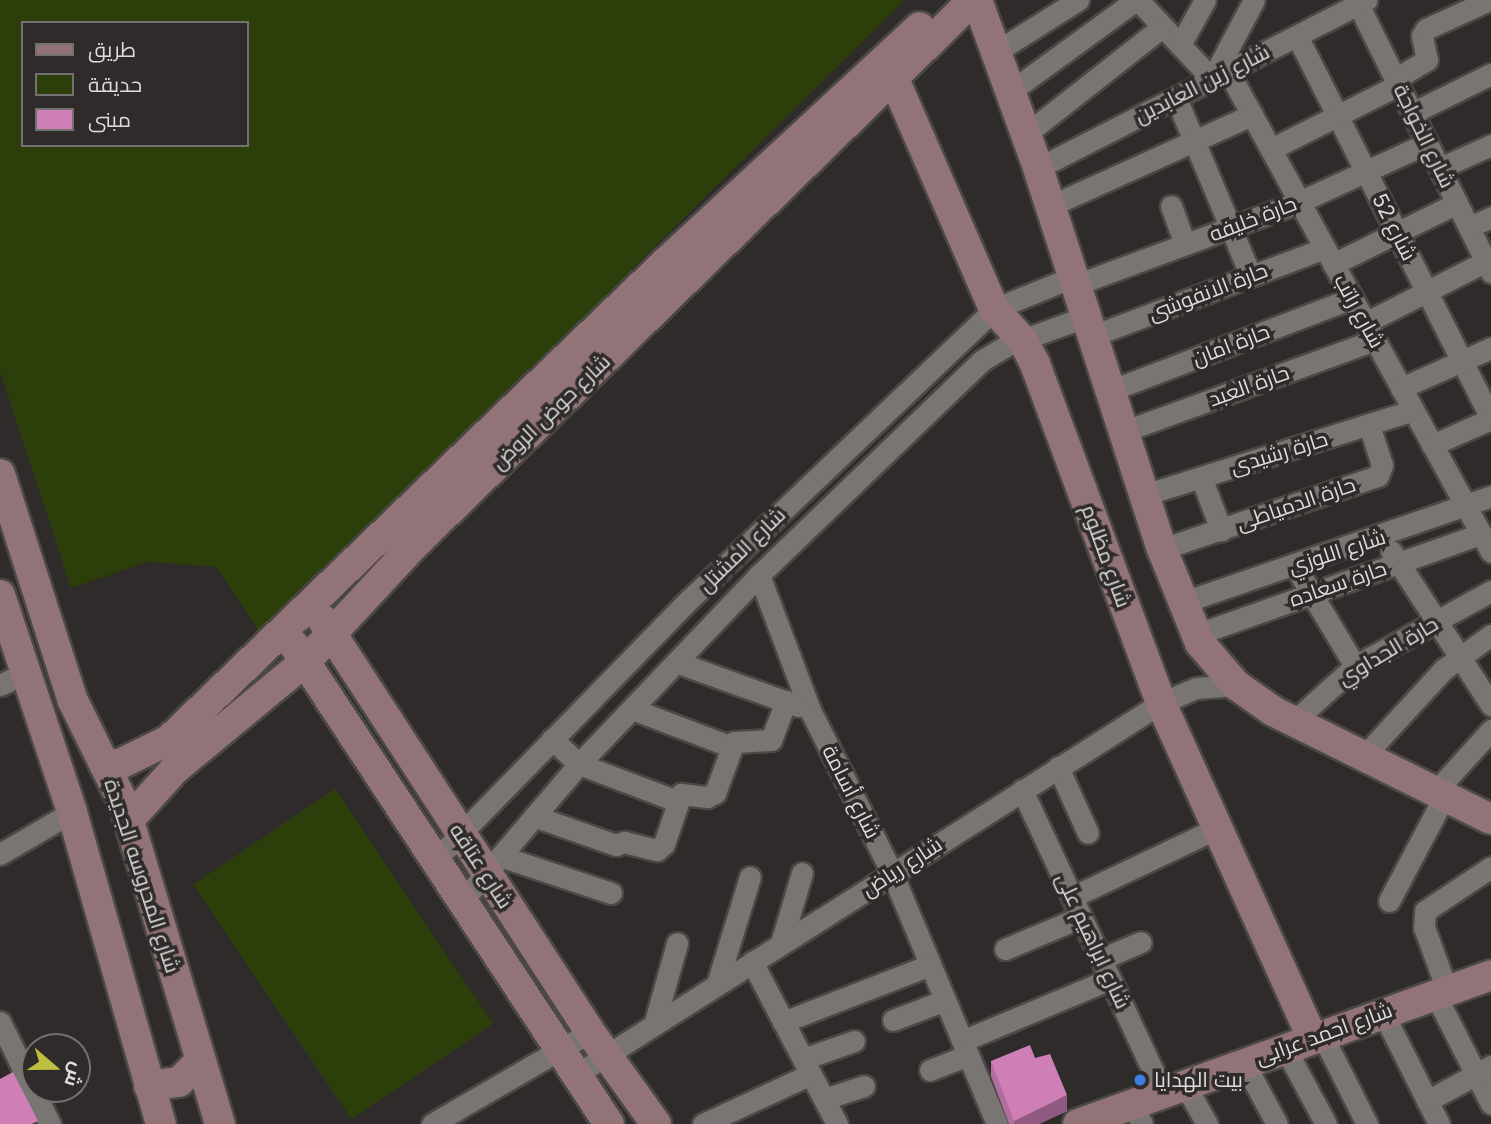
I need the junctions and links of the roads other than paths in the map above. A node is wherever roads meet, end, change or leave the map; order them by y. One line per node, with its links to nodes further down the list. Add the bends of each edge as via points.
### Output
1 (949, 0): 22 (street, شارع حوض الروض)
2 (1078, 0): 12 (street)
3 (1137, 0): 9 (street, شارع راتب); 17 (street)
4 (1205, 0): 11 (street)
5 (1254, 0): 14 (street)
6 (1489, 0): 16 (street, via 1426,29 1422,36 1427,60)
7 (1361, 1): 10 (street, شارع زين العابدين); 16 (street, شارع الخواجة)
8 (982, 3): 12 (street); 15 (street, شارع حوض الروض)
9 (1163, 27): 11 (street, شارع راتب); 23 (street)
10 (1297, 36): 14 (street, شارع زين العابدين); 21 (street, شارع 52)
11 (1180, 45): 14 (street, شارع راتب)
12 (996, 51): 17 (street)
13 (1491, 74): 19 (street)
14 (1220, 75): 18 (street, شارع زين العابدين); 20 (street, شارع راتب)
15 (894, 79): 22 (street, شارع حوض الروض); 47 (street, شارع مظلوم)
16 (1397, 82): 19 (street, شارع الخواجة); 21 (street)
17 (1011, 91): 23 (street)
18 (1176, 98): 24 (street); 28 (street, شارع زين العابدين)
19 (1412, 113): 25 (street, شارع الخواجة)
20 (1252, 115): 24 (street); 27 (street, شارع راتب)
21 (1338, 116): 27 (street); 30 (street, شارع 52)
22 (822, 131): 31 (street, شارع حوض الروض)
23 (1026, 135): 28 (street)
24 (1197, 140): 34 (street); 37 (street)
25 (1427, 143): 29 (street, شارع الخواجة); 30 (street, حارة خليفه)
26 (1491, 145): 29 (street)
27 (1271, 149): 32 (street, شارع راتب)
28 (1038, 168): 34 (street)
29 (1440, 168): 33 (street, شارع الخواجة)
30 (1365, 171): 32 (street, حارة خليفه); 39 (street, شارع 52)
31 (753, 197): 76 (street, شارع حوض الروض); 81 (street, شارع حوض الروض)
32 (1299, 202): 37 (street, حارة خليفه); 41 (street, شارع راتب)
33 (1457, 203): 38 (street, شارع الخواجة); 39 (street, حارة الانفوشى)
34 (1050, 206): 44 (street)
35 (1171, 206): 40 (street)
36 (1491, 216): 38 (street)
37 (1231, 227): 40 (street, حارة خليفه); 43 (street)
38 (1469, 227): 42 (street, شارع الخواجة)
39 (1396, 233): 41 (street, حارة الانفوشى); 45 (street, شارع 52)
40 (1185, 244): 44 (street, حارة خليفه)
41 (1329, 256): 43 (street, حارة الانفوشى); 46 (street, شارع راتب)
42 (1488, 267): 45 (street, حارة العبد)
43 (1251, 276): 48 (street, حارة الانفوشى)
44 (1074, 281): 47 (street, شارع المشتل); 48 (street)
45 (1426, 292): 49 (street, حارة العبد); 52 (street, شارع 52)
46 (1352, 298): 49 (street, شارع راتب); 54 (street, حارة امان)
47 (994, 309): 50 (street, شارع مظلوم); 75 (street, شارع المشتل)
48 (1088, 326): 50 (street, شارع المشتل); 54 (street)
49 (1370, 332): 53 (street, شارع راتب); 58 (street, حارة العبد)
50 (1023, 341): 71 (street, شارع المشتل, via 981,361); 93 (street, شارع مظلوم)
51 (1491, 348): 52 (street)
52 (1461, 361): 53 (street); 56 (street, شارع 52)
53 (1401, 388): 55 (street, شارع راتب)
54 (1109, 391): 58 (street)
55 (1413, 410): 57 (street, حارة رشيدى); 59 (street, شارع راتب)
56 (1491, 419): 59 (street)
57 (1369, 425): 61 (street, حارة رشيدى); 65 (street, حارة الدمياطى, via 1382,465 1378,476)
58 (1122, 432): 62 (street)
59 (1432, 445): 64 (street, شارع راتب)
60 (0, 474): 89 (street, شارع المحروسه الجديدة)
61 (1201, 477): 62 (street, حارة رشيدى); 65 (street)
62 (1144, 495): 68 (street)
63 (1491, 496): 64 (street, شارع اللوزي)
64 (1466, 508): 66 (street, شارع اللوزي); 67 (street, شارع راتب)
65 (1221, 530): 68 (street, حارة الدمياطى)
66 (1382, 537): 69 (street); 70 (street, شارع اللوزي)
67 (1486, 543): 69 (street, حارة سعاده)
68 (1162, 549): 77 (street)
69 (1398, 563): 73 (street, حارة سعاده); 78 (street)
70 (1295, 566): 73 (street); 77 (street, شارع اللوزي)
71 (759, 575): 79 (street, شارع المشتل); 96 (street, شارع أسامة)
72 (1491, 591): 78 (street, حارة الجداوي)
73 (1309, 594): 82 (street, حارة سعاده); 87 (street)
74 (0, 595): 88 (street)
75 (691, 598): 79 (street); 99 (street, شارع المشتل)
76 (313, 603): 80 (street, شارع حوض الروض); 81 (street, شارع عتاقه)
77 (1181, 603): 82 (street)
78 (1435, 622): 84 (street); 87 (street, حارة الجداوي)
79 (713, 623): 86 (street, شارع المشتل)
80 (283, 631): 85 (street, شارع عتاقه); 102 (street, شارع حوض الروض, via 169,740 120,764)
81 (332, 635): 85 (street, شارع حوض الروض); 114 (street, شارع عتاقه)
82 (1195, 635): 90 (street)
83 (1491, 635): 84 (street)
84 (1458, 657): 94 (street); 101 (street)
85 (307, 660): 111 (street, شارع حوض الروض, via 174,771); 116 (street, شارع عتاقه)
86 (676, 662): 91 (street); 95 (street, شارع المشتل)
87 (1355, 666): 97 (street, حارة الجداوي)
88 (12, 679): 92 (street)
89 (68, 685): 92 (street); 102 (street, شارع المحروسه الجديدة)
90 (1236, 685): 93 (street, شارع رياض, via 1196,688); 97 (street)
91 (786, 701): 96 (street); 100 (street, via 771,740 763,744 740,738)
92 (35, 702): 108 (street)
93 (1161, 703): 104 (street, شارع رياض); 112 (street, شارع مظلوم)
94 (1491, 705)
95 (632, 709): 100 (street); 103 (street, شارع المشتل)
96 (810, 710): 120 (street, شارع أسامة)
97 (1293, 722): 101 (street)
98 (1491, 730): 106 (street)
99 (552, 739): 103 (street); 114 (street, شارع المشتل)
100 (732, 747): 107 (street, via 715,793 707,797 684,792)
101 (1363, 757): 106 (street)
102 (104, 764): 111 (street, شارع المحروسه الجديدة)
103 (579, 764): 107 (street); 109 (street, شارع المشتل)
104 (1058, 767): 105 (street, شارع رياض); 113 (street)
105 (1022, 790): 120 (street, شارع رياض); 123 (street, شارع ابراهيم على)
106 (1440, 794): 110 (street); 125 (street)
107 (677, 801): 109 (street, via 664,844 653,850 624,842 616,845)
108 (72, 812): 115 (street); 155 (street)
109 (534, 816): 117 (street, شارع المشتل)
110 (1491, 819)
111 (128, 820): 149 (street, شارع المحروسه الجديدة)
112 (1217, 828): 123 (street); 144 (street, شارع مظلوم)
113 (1088, 833)
114 (460, 834): 116 (street, شارع المشتل); 117 (street, شارع عتاقه)
115 (0, 854)
116 (437, 858): 124 (street, شارع عتاقه)
117 (493, 864): 122 (street); 124 (street, شارع المشتل); 146 (street, شارع عتاقه)
118 (1491, 867): 137 (street, via 1436,900 1423,919)
119 (802, 873): 129 (street)
120 (892, 873): 129 (street, شارع رياض); 133 (street, شارع أسامة)
121 (750, 877): 136 (street)
122 (611, 893)
123 (1072, 897): 126 (street, شارع ابراهيم على)
124 (464, 899): 148 (street, شارع عتاقه)
125 (1389, 901)
126 (1081, 918): 130 (street); 131 (street, شارع ابراهيم على)
127 (1141, 942): 131 (street)
128 (677, 943): 142 (street)
129 (781, 943): 132 (street, شارع رياض)
130 (1005, 949)
131 (1101, 959): 135 (street, شارع ابراهيم على)
132 (752, 962): 136 (street, شارع رياض); 141 (street)
133 (930, 965): 138 (street, شارع أسامة); 141 (street)
134 (1491, 975): 137 (street, شارع احمد عرابى)
135 (1110, 979): 147 (street); 157 (street, شارع ابراهيم على)
136 (717, 984): 142 (street, شارع رياض)
137 (1441, 992): 139 (street, شارع احمد عرابى); 153 (street)
138 (945, 1000): 140 (street); 147 (street, شارع أسامة)
139 (1383, 1013): 144 (street, شارع احمد عرابى); 159 (street)
140 (893, 1020)
141 (783, 1022): 151 (street)
142 (654, 1025): 146 (street, شارع رياض)
143 (3, 1036): 162 (street)
144 (1307, 1040): 150 (street, شارع احمد عرابى); 174 (street); 175 (street)
145 (854, 1041): 151 (street)
146 (598, 1043): 148 (street, شارع رياض); 154 (street, شارع رياض); 167 (street, شارع عتاقه)
147 (965, 1048): 152 (street); 170 (street, شارع أسامة)
148 (561, 1049): 154 (street, شارع عتاقه); 165 (street, شارع رياض)
149 (200, 1061): 155 (street, via 179,1082); 164 (street, شارع المحروسه الجديدة)
150 (1244, 1063): 157 (street, شارع احمد عرابى); 173 (street)
151 (807, 1067): 158 (street); 168 (street)
152 (930, 1070)
153 (1483, 1070): 159 (street); 160 (street)
154 (577, 1074): 166 (street, شارع عتاقه)
155 (149, 1086): 163 (street)
156 (864, 1086): 158 (street)
157 (1174, 1089): 161 (street, شارع احمد عرابى); 172 (street, شارع ابراهيم على)
158 (824, 1099): 169 (street)
159 (1427, 1101): 176 (street)
160 (1491, 1104)
161 (1137, 1114): 171 (street, شارع احمد عرابى)
162 (50, 1124)
163 (160, 1124)
164 (220, 1124)
165 (432, 1124)
166 (609, 1124)
167 (656, 1124)
168 (703, 1124)
169 (837, 1124)
170 (997, 1124)
171 (1078, 1124)
172 (1207, 1124)
173 (1277, 1124)
174 (1326, 1124)
175 (1367, 1124)
176 (1439, 1124)

